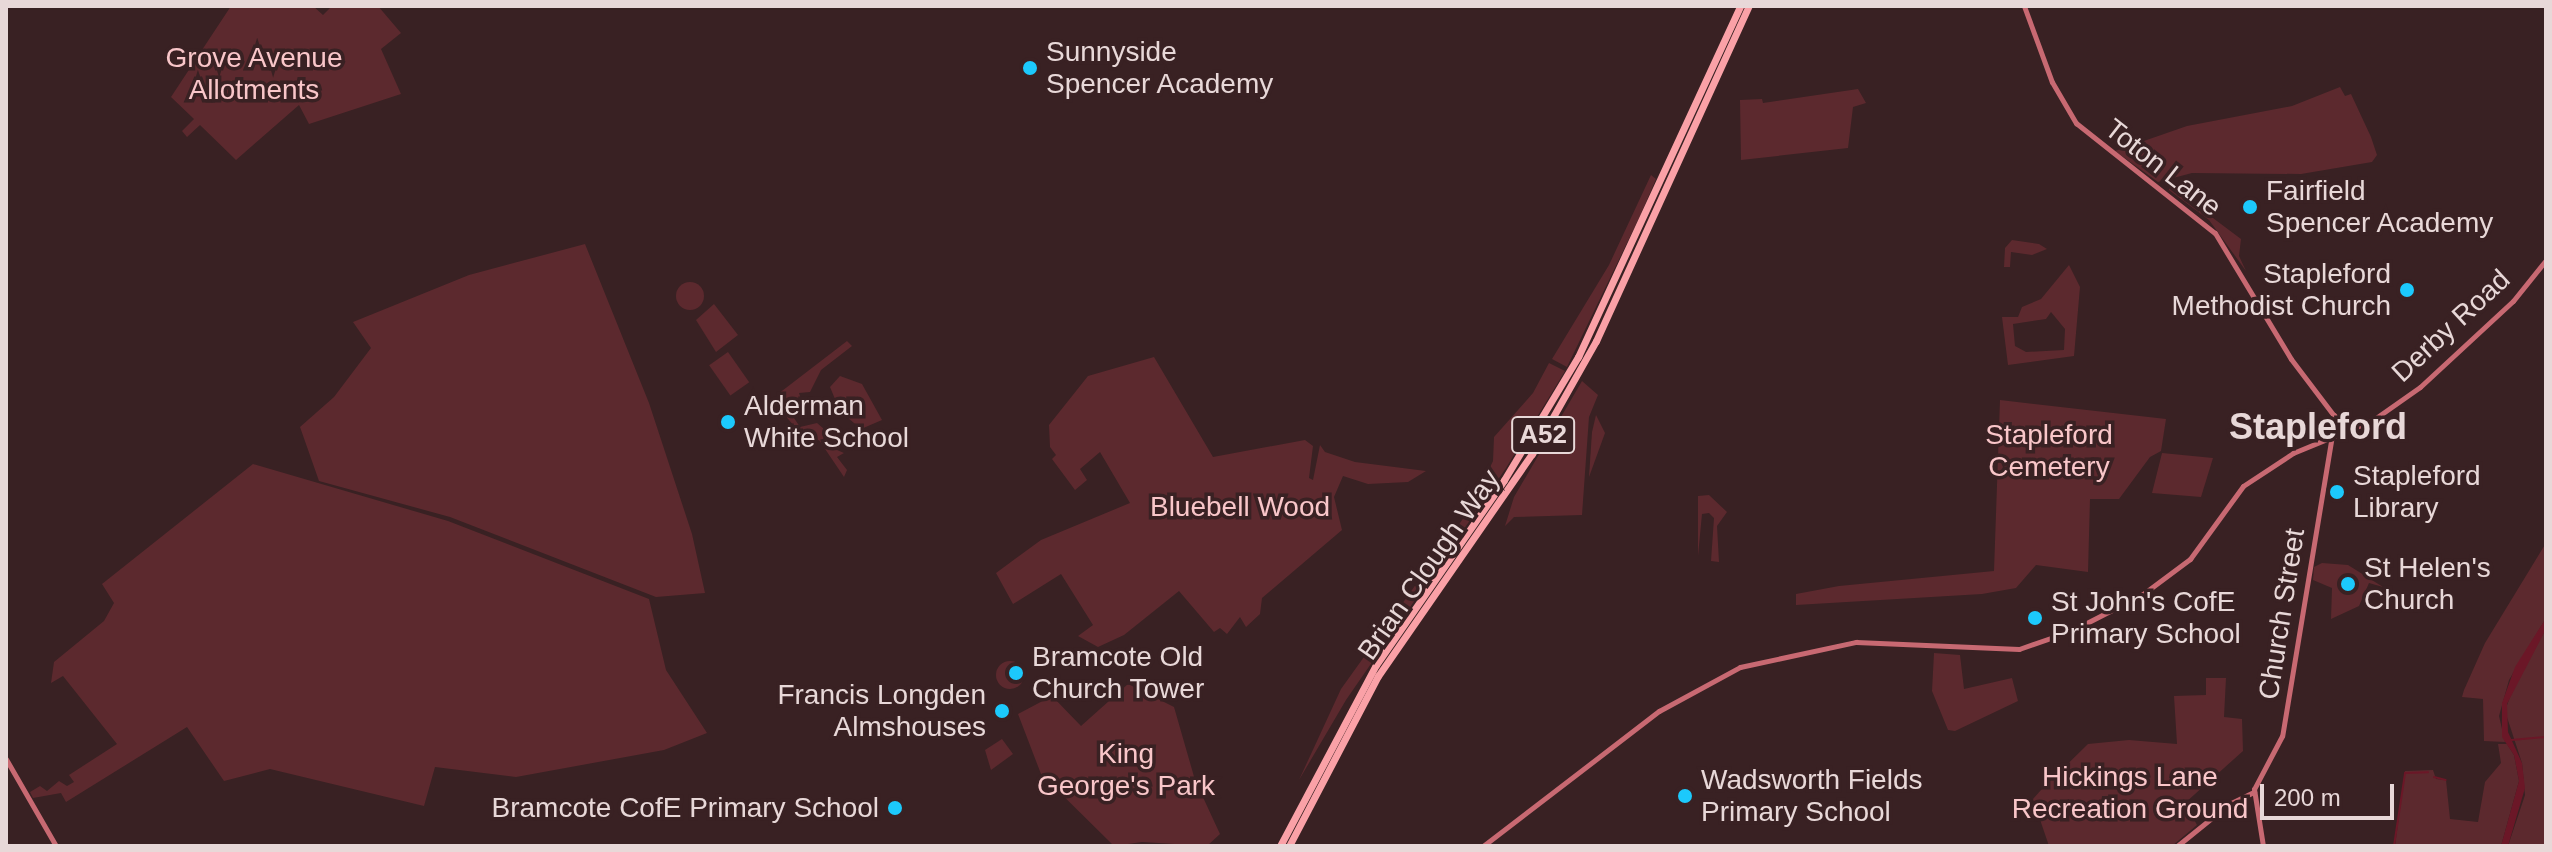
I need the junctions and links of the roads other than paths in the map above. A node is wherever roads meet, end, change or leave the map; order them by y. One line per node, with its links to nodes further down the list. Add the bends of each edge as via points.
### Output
1 (1740, 6): 11 (highway, Brian Clough Way / A52, via 1578,357 1511,470 1376,665)
2 (1749, 6): 12 (highway, Brian Clough Way / A52, via 1590,353 1532,454 1378,676)
3 (2024, 6): 5 (main road, Toton Lane, via 2052,82 2076,123 2215,233 2291,359)
4 (2546, 260): 6 (main road, Derby Road, via 2513,301 2439,371 2378,417)
5 (2333, 414): 6 (main road, Toton Lane); 7 (main road)
6 (2349, 430): 7 (main road, Derby Road)
7 (2334, 436): 9 (main road, Church Street, via 2282,736); 13 (main road, Derby Road, via 2283,458 2243,486 2174,574 2071,631 2006,650 1842,643 1740,667 1659,711)
8 (6, 759): 10 (main road)
9 (2254, 792): 14 (main road, via 2229,804); 15 (main road)
10 (56, 846)
11 (1280, 846)
12 (1289, 846)
13 (1483, 846)
14 (2177, 846)
15 (2263, 846)

